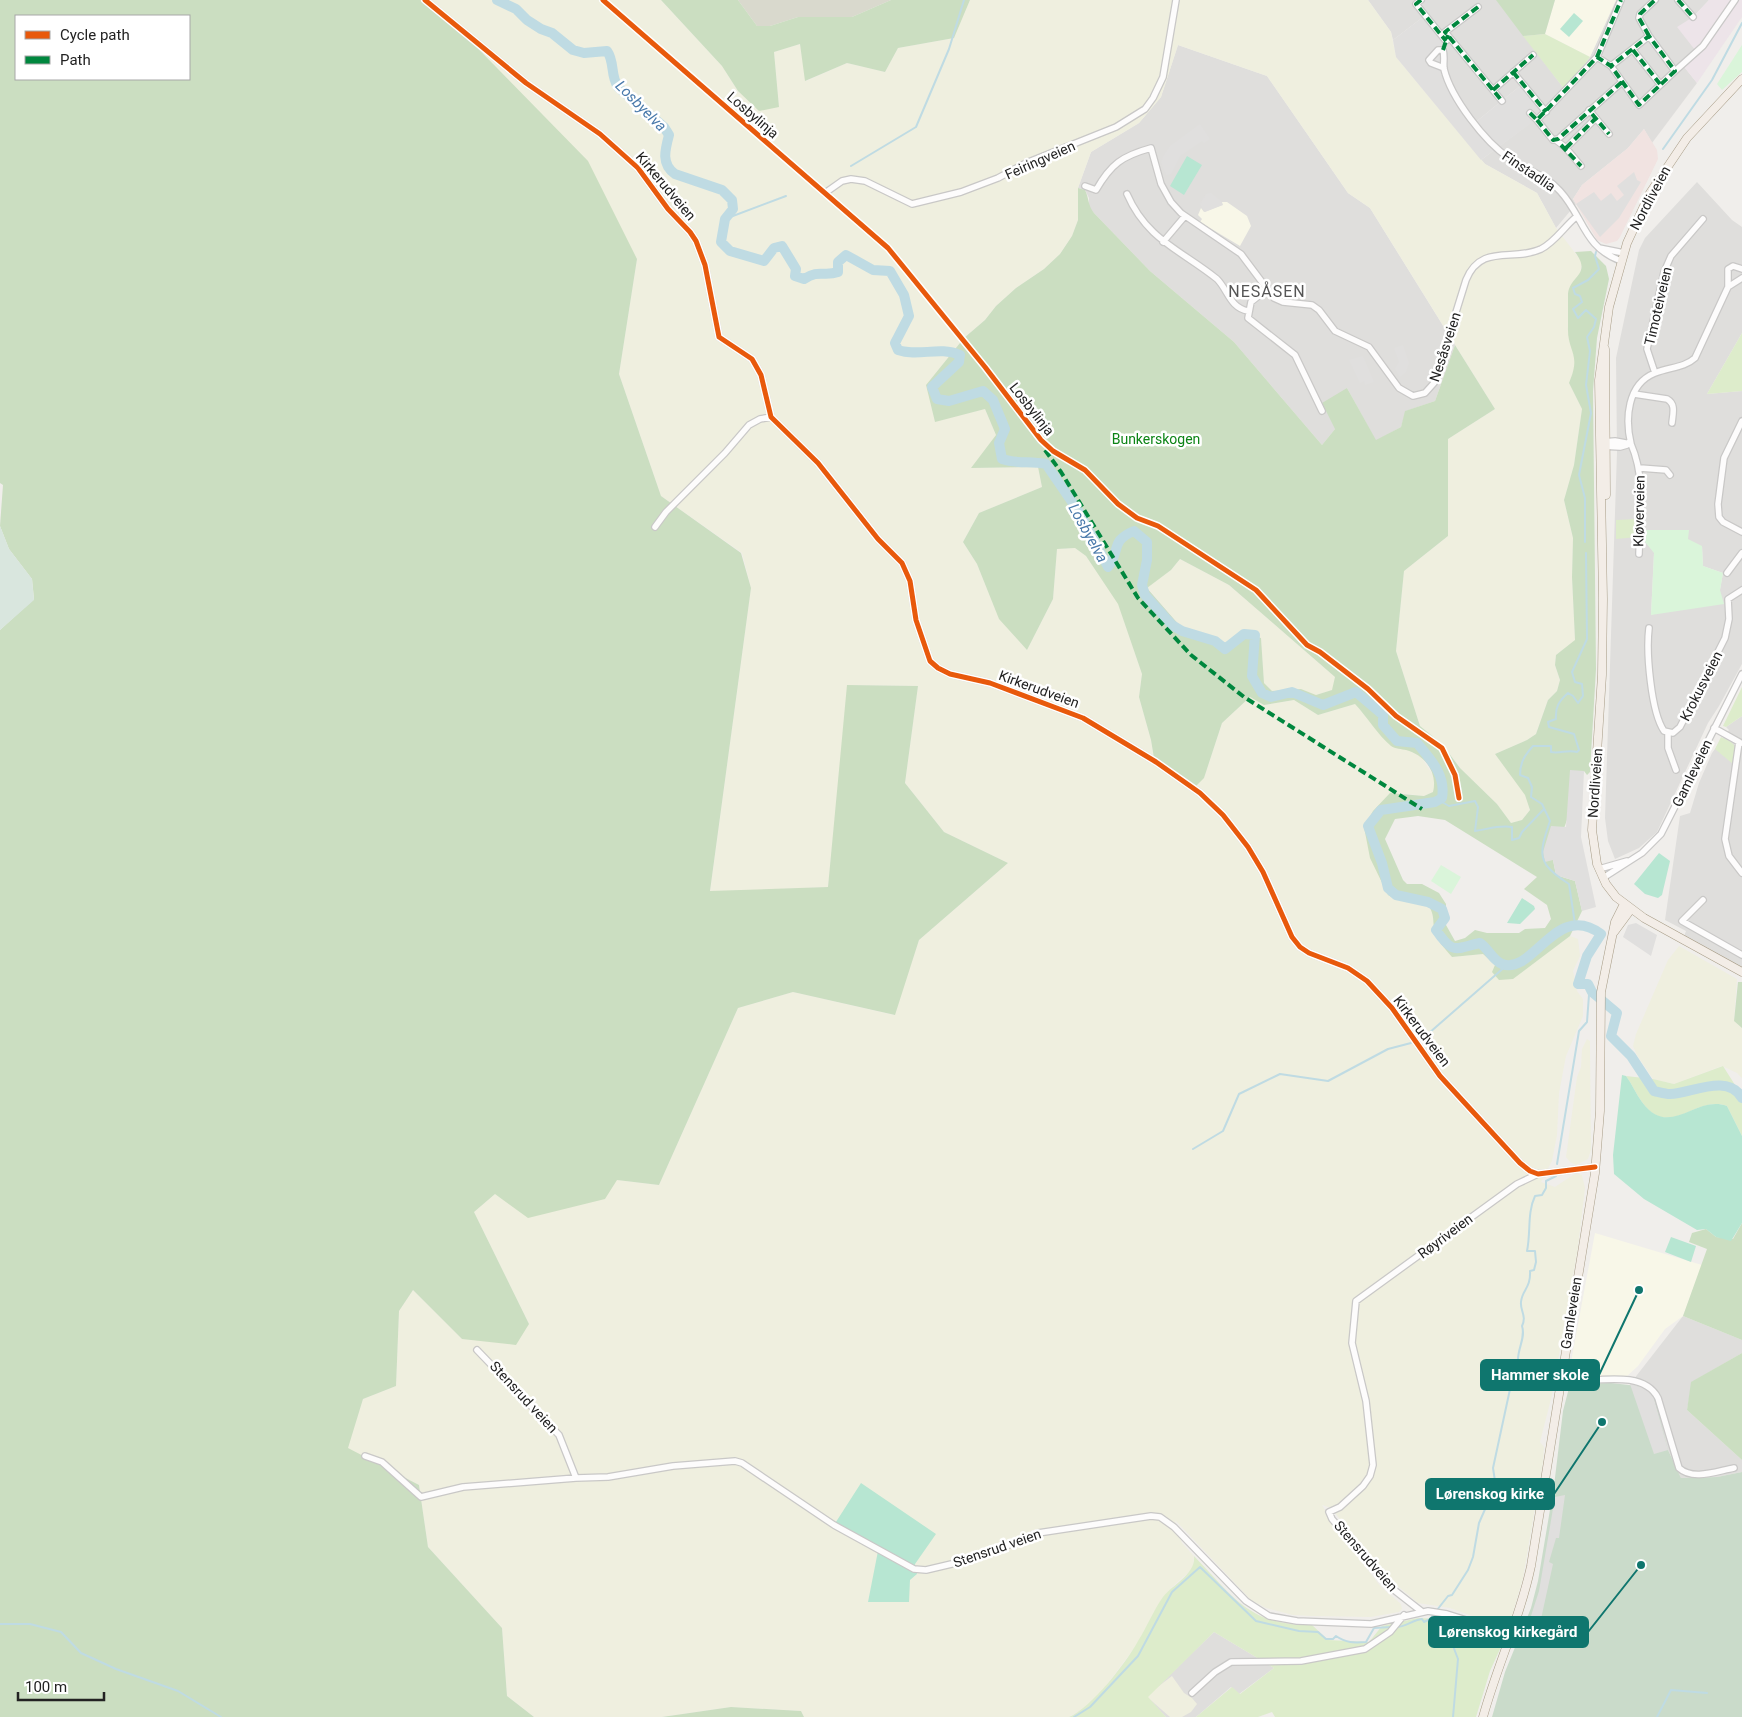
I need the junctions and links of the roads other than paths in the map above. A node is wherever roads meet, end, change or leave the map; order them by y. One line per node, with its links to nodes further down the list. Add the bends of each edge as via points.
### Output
1 (425, 0): 52 (street, Kirkerudveien, via 526,83 600,134 638,168 696,242 705,265 717,332 724,343 746,354 756,364)
2 (1176, 0): 35 (street, Feiringveien, via 1163,77 1158,89 1145,109 1116,127 1026,162 974,188 918,203 906,202 857,179 842,181)
3 (1621, 0): 15 (street)
4 (1655, 0): 10 (street, via 1639,18)
5 (1678, 0): 9 (street)
6 (1736, 0): 18 (street, via 1703,46)
7 (1417, 1): 11 (street)
8 (1478, 7): 11 (street, via 1445,32)
9 (1693, 17)
10 (1649, 36): 13 (street); 18 (street)
11 (1447, 38): 12 (street); 23 (street)
12 (1443, 50): 17 (street, Finstadlia); 17 (street, Finstadlia, via 1438,50 1428,60)
13 (1633, 50): 16 (street); 22 (street)
14 (1533, 55): 19 (street)
15 (1597, 57): 16 (street); 26 (street)
16 (1611, 66): 21 (street)
17 (1444, 68): 38 (street, Finstadlia, via 1452,88 1480,130 1508,158 1554,184)
18 (1675, 71): 22 (street)
19 (1513, 72): 23 (street); 26 (street)
20 (1742, 79): 42 (main road, Nordliveien, via 1674,156 1646,202)
21 (1622, 82): 22 (street, via 1639,105); 25 (street)
22 (1660, 84)
23 (1492, 90): 24 (street)
24 (1502, 101)
25 (1589, 110): 28 (street); 31 (street)
26 (1546, 112): 29 (street)
27 (1530, 113): 29 (street)
28 (1596, 119): 30 (street); 32 (street)
29 (1537, 120): 31 (street, via 1544,131)
30 (1608, 134)
31 (1556, 140): 32 (street)
32 (1566, 148): 33 (street)
33 (1581, 166)
34 (1085, 186): 37 (street, Nesåsveien, via 1096,190 1111,167 1125,157 1152,148 1161,184 1171,202)
35 (825, 193)
36 (1127, 194): 40 (street, via 1136,212)
37 (1185, 216): 40 (street); 47 (street, Nesåsveien, via 1241,254)
38 (1576, 217): 41 (street, Finstadlia); 47 (street, Nesåsveien, via 1543,248 1489,257 1472,268 1434,383 1419,396 1404,392 1369,347 1335,331 1315,306 1280,301)
39 (1703, 219): 49 (street, Timoteiveien, via 1671,256 1664,272 1648,340 1648,356)
40 (1163, 242): 48 (street, via 1217,279 1233,303)
41 (1599, 248): 42 (street); 43 (street, Finstadlia, via 1607,256)
42 (1624, 253): 43 (main road, Nordliveien)
43 (1621, 261): 56 (main road, Nordliveien, via 1609,307 1599,380)
44 (1742, 269): 46 (street, Kløverveien, via 1733,266 1728,269)
45 (1742, 278): 46 (street)
46 (1728, 287): 49 (street, Kløverveien, via 1695,358 1682,366)
47 (1266, 290): 48 (street, via 1251,302)
48 (1248, 311): 51 (street, via 1252,322 1298,359)
49 (1655, 373): 50 (street, Kløverveien, via 1640,384)
50 (1634, 394): 54 (street, via 1672,402); 55 (street, Kløverveien, via 1628,419)
51 (1322, 411)
52 (771, 417): 59 (street, via 749,425); 82 (street, Kirkerudveien, via 818,463 878,539 902,563 910,580 916,620 930,661 950,674 990,683 1084,718 1200,793 1223,815 1248,847 1300,947 1348,968 1366,981 1392,1008 1440,1076 1520,1163)
53 (1742, 421): 60 (street, via 1724,458 1718,504 1722,522)
54 (1672, 423)
55 (1629, 444): 56 (street); 57 (street, Kløverveien)
56 (1604, 445): 72 (main road, Nordliveien, via 1602,675 1592,830)
57 (1640, 468): 58 (street, Kløverveien, via 1666,470); 62 (street, Kløverveien)
58 (1670, 474)
59 (655, 527)
60 (1742, 532)
61 (1742, 553): 63 (street)
62 (1639, 554)
63 (1727, 573)
64 (1742, 590): 68 (street, Krokusveien, via 1728,599 1729,619 1725,638 1680,727)
65 (1649, 628): 68 (street, Krokusveien, via 1649,670 1659,723)
66 (1742, 674): 67 (street, Gamleveien)
67 (1714, 728): 69 (street); 71 (street, Gamleveien, via 1661,834 1650,847)
68 (1668, 734): 70 (street, via 1668,748)
69 (1741, 743): 73 (street, via 1725,839 1729,856)
70 (1676, 770)
71 (1629, 861): 72 (street, Gamleveien); 74 (street, Gamleveien)
72 (1599, 869): 74 (main road, Nordliveien)
73 (1742, 873)
74 (1603, 878): 76 (main road, Nordliveien)
75 (1703, 900): 79 (street, via 1682,921)
76 (1624, 904): 77 (main road, Nordliveien); 78 (main road, Gamleveien)
77 (1631, 909): 78 (main road, Gamleveien); 80 (main road, Nordliveien)
78 (1614, 932): 81 (main road, Gamleveien, via 1600,1007 1600,1104)
79 (1742, 955)
80 (1742, 972)
81 (1595, 1167): 82 (street); 85 (main road, Gamleveien)
82 (1538, 1174): 83 (street, Røyriveien, via 1517,1184 1359,1297)
83 (1356, 1304): 89 (street, Stensrudveien, via 1352,1343 1366,1401 1373,1464 1363,1486 1340,1507 1329,1512 1389,1586)
84 (477, 1350): 88 (street, Stensrud veien, via 560,1435)
85 (1560, 1381): 87 (street, via 1630,1380 1641,1383 1651,1388 1658,1398 1679,1468 1684,1473); 91 (main road, Gamleveien, via 1529,1573)
86 (365, 1456): 88 (street, via 382,1462 421,1497 463,1487)
87 (1734, 1468)
88 (576, 1478): 90 (street, Stensrud veien, via 735,1461 878,1551 904,1565 926,1570 976,1558 1038,1532 1160,1517 1174,1527 1246,1601 1269,1616 1297,1621 1371,1624)
89 (1421, 1611): 90 (street, Stensrud veien); 91 (street, Stensrud veien, via 1447,1614)
90 (1404, 1615): 92 (street, via 1390,1632 1364,1649 1301,1661 1231,1662)
91 (1510, 1634): 93 (main road, Gamleveien)
92 (1192, 1694)
93 (1482, 1717)

